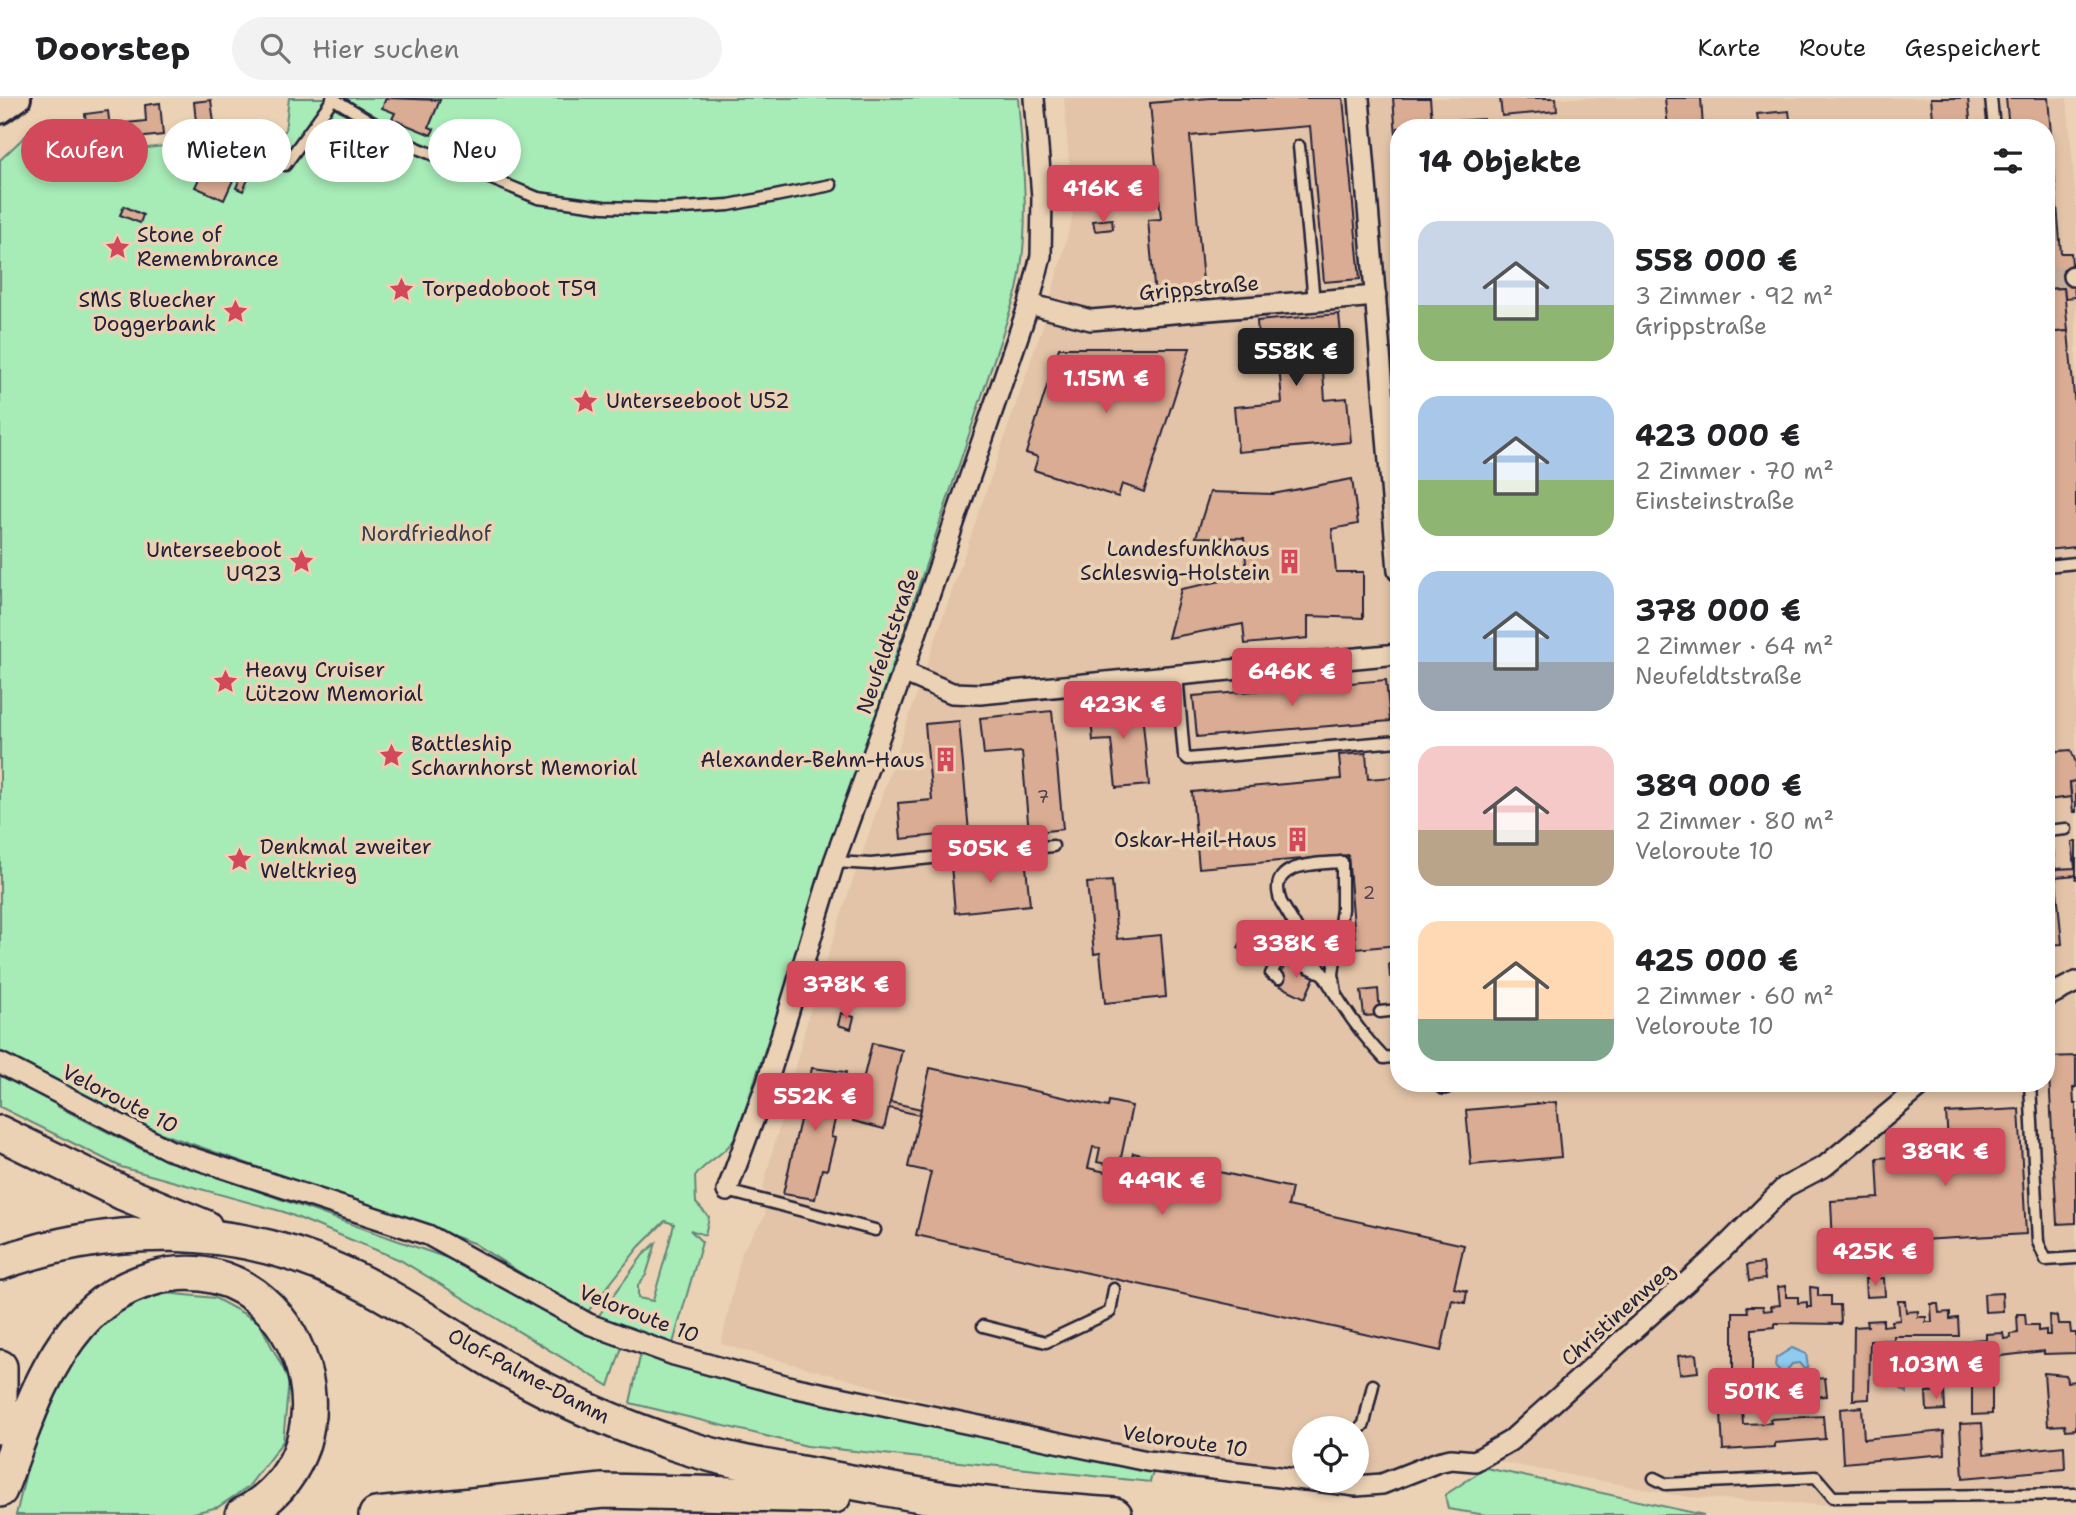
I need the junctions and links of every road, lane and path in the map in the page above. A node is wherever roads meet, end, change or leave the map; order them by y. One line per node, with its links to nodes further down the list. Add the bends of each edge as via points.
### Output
1 (17, 98): 6 (main road)
2 (1034, 98): 13 (street, Neufeldtstraße, via 1041,244)
3 (1359, 98): 11 (street)
4 (1991, 98): 7 (lane)
5 (332, 99): 9 (lane); 10 (lane, via 410,145 538,198 668,209 729,205)
6 (0, 110)
7 (1993, 119)
8 (1299, 146): 12 (lane)
9 (291, 157)
10 (831, 185)
11 (1376, 296): 12 (street, Grippstraße); 14 (street)
12 (1314, 301): 13 (street, Grippstraße, via 1091,320)
13 (1029, 304): 18 (street, Neufeldtstraße)
14 (1390, 427)
15 (2076, 563): 16 (lane)
16 (2055, 565)
17 (1390, 655): 19 (street)
18 (903, 672): 19 (street, via 952,693 980,694); 24 (street, Neufeldtstraße)
19 (1177, 675): 20 (lane, via 1188,759)
20 (1390, 742)
21 (2066, 829): 22 (lane)
22 (2055, 830)
23 (1053, 846): 24 (lane, via 872,864)
24 (834, 862): 37 (street, Neufeldtstraße, via 767,1083)
25 (1277, 961): 26 (lane)
26 (1326, 975): 28 (lane); 28 (lane, via 1277,892 1289,869 1342,862 1342,909 1333,974)
27 (2076, 982): 29 (street)
28 (1336, 993): 32 (lane, via 1370,1044 1384,1058)
29 (2055, 993)
30 (1390, 1011): 31 (lane)
31 (1380, 1012)
32 (1390, 1057)
33 (0, 1063): 49 (street, Veloroute 10, via 169,1150 428,1235 589,1324 674,1355 792,1387 1147,1461)
34 (1914, 1092): 48 (street, Christinenweg, via 1825,1166 1782,1190 1520,1433)
35 (2030, 1092): 40 (lane, via 2038,1242 2046,1261)
36 (0, 1133): 39 (highway, via 123,1193)
37 (727, 1191): 38 (lane)
38 (875, 1230)
39 (230, 1237): 41 (highway, Olof-Palme-Damm, via 150,1233 101,1238); 54 (highway, Olof-Palme-Damm, via 296,1254 346,1274 500,1366 580,1408 634,1429 751,1464)
40 (2076, 1258)
41 (0, 1263)
42 (1114, 1289): 43 (lane, via 1110,1311 1046,1342)
43 (983, 1326)
44 (0, 1367): 47 (highway)
45 (1373, 1385): 46 (lane)
46 (1366, 1416)
47 (0, 1427)
48 (1475, 1461): 51 (street, Veloroute 10, via 1445,1460 1398,1480)
49 (1292, 1478)
50 (1654, 1478): 53 (lane, via 1666,1483 1816,1477 1833,1497)
51 (1369, 1485)
52 (0, 1490): 55 (highway, via 47,1373 82,1322 119,1291 138,1283 160,1276 206,1276 250,1293 274,1314 293,1339 309,1387 309,1411 295,1462 267,1497)
53 (2076, 1494)
54 (965, 1502): 56 (highway, via 603,1491); 57 (highway, Olof-Palme-Damm)
55 (242, 1515)
56 (376, 1515)
57 (1115, 1515)

